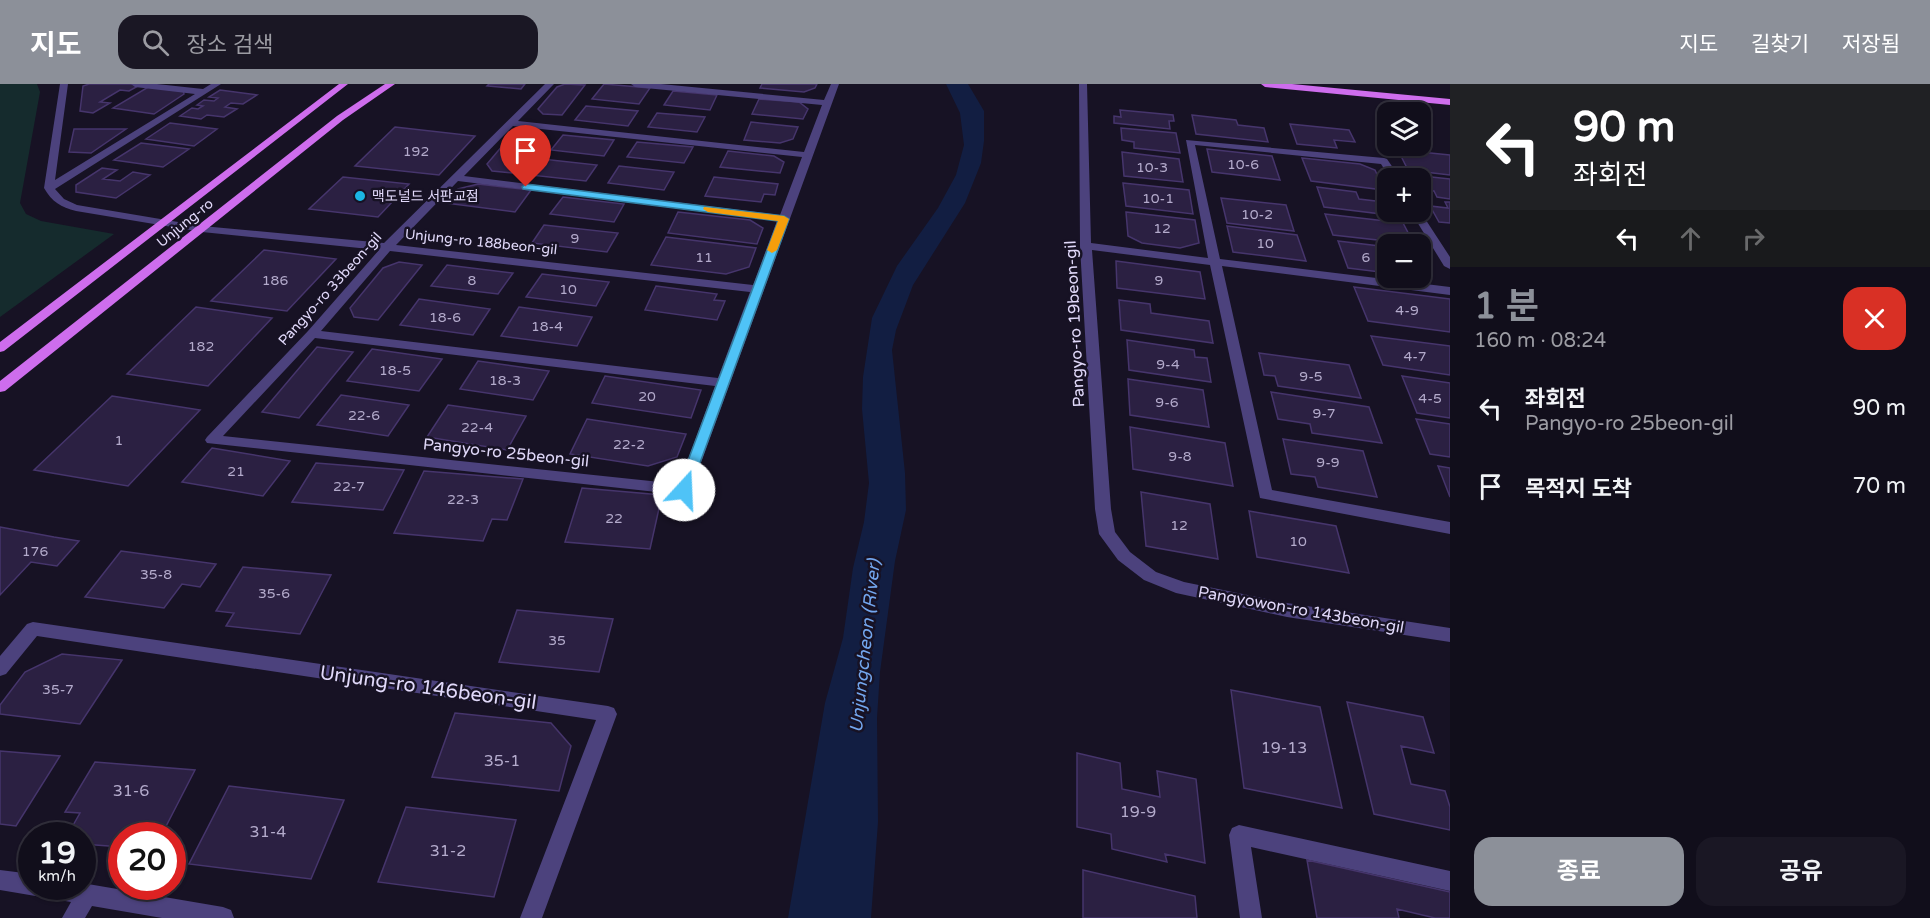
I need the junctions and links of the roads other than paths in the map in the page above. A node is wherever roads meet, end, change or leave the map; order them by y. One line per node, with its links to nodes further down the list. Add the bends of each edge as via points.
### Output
1 (64, 84): 18 (street)
2 (135, 84): 11 (street)
3 (217, 84): 11 (street)
4 (344, 84): 20 (main road, Unjung-ro)
5 (391, 84): 22 (main road, Unjung-ro, via 340,118)
6 (550, 84): 14 (street, Pangyo-ro 33beon-gil)
7 (635, 84): 13 (street)
8 (835, 84): 13 (street, Pangyo-ro 25beon-gil)
9 (1083, 84): 23 (street, Pangyo-ro 19beon-gil)
10 (1265, 84): 12 (main road)
11 (204, 92): 18 (street)
12 (1450, 102)
13 (827, 103): 15 (street, Pangyo-ro 25beon-gil)
14 (511, 123): 15 (street); 17 (street, Pangyo-ro 33beon-gil)
15 (808, 155): 19 (street, Pangyo-ro 25beon-gil)
16 (1389, 168): 25 (street, via 1384,161 1189,142)
17 (456, 178): 19 (street); 24 (street, Pangyo-ro 33beon-gil)
18 (49, 188): 20 (street, Unjung-ro 188beon-gil, via 60,204)
19 (784, 219): 27 (street, Pangyo-ro 25beon-gil)
20 (165, 222): 22 (street, Unjung-ro 188beon-gil); 30 (main road, Unjung-ro)
21 (1422, 222): 26 (street)
22 (202, 229): 24 (street, Unjung-ro 188beon-gil); 32 (main road, Unjung-ro)
23 (1086, 246): 25 (street); 35 (street, Pangyo-ro 19beon-gil, via 1103,509 1107,534)
24 (387, 247): 27 (street, Unjung-ro 188beon-gil); 29 (street, Pangyo-ro 33beon-gil)
25 (1215, 264): 28 (street); 34 (street, via 1265,494)
26 (1450, 266)
27 (757, 289): 31 (street, Pangyo-ro 25beon-gil)
28 (1450, 291)
29 (312, 334): 31 (street); 33 (street, Pangyo-ro 33beon-gil)
30 (0, 348)
31 (723, 383): 33 (street, Pangyo-ro 25beon-gil, via 684,490)
32 (0, 388)
33 (212, 440)
34 (1450, 528)
35 (1124, 556): 36 (street, Pangyowon-ro 143beon-gil, via 1150,576 1204,594)
36 (1450, 635)
37 (0, 669): 45 (street, Unjung-ro 146beon-gil, via 33,629 608,714)
38 (0, 880): 40 (street)
39 (1450, 881): 46 (street, via 1239,835)
40 (18, 883)
41 (96, 897): 44 (street)
42 (84, 900): 43 (street)
43 (73, 918)
44 (223, 918)
45 (531, 918)
46 (1251, 918)

